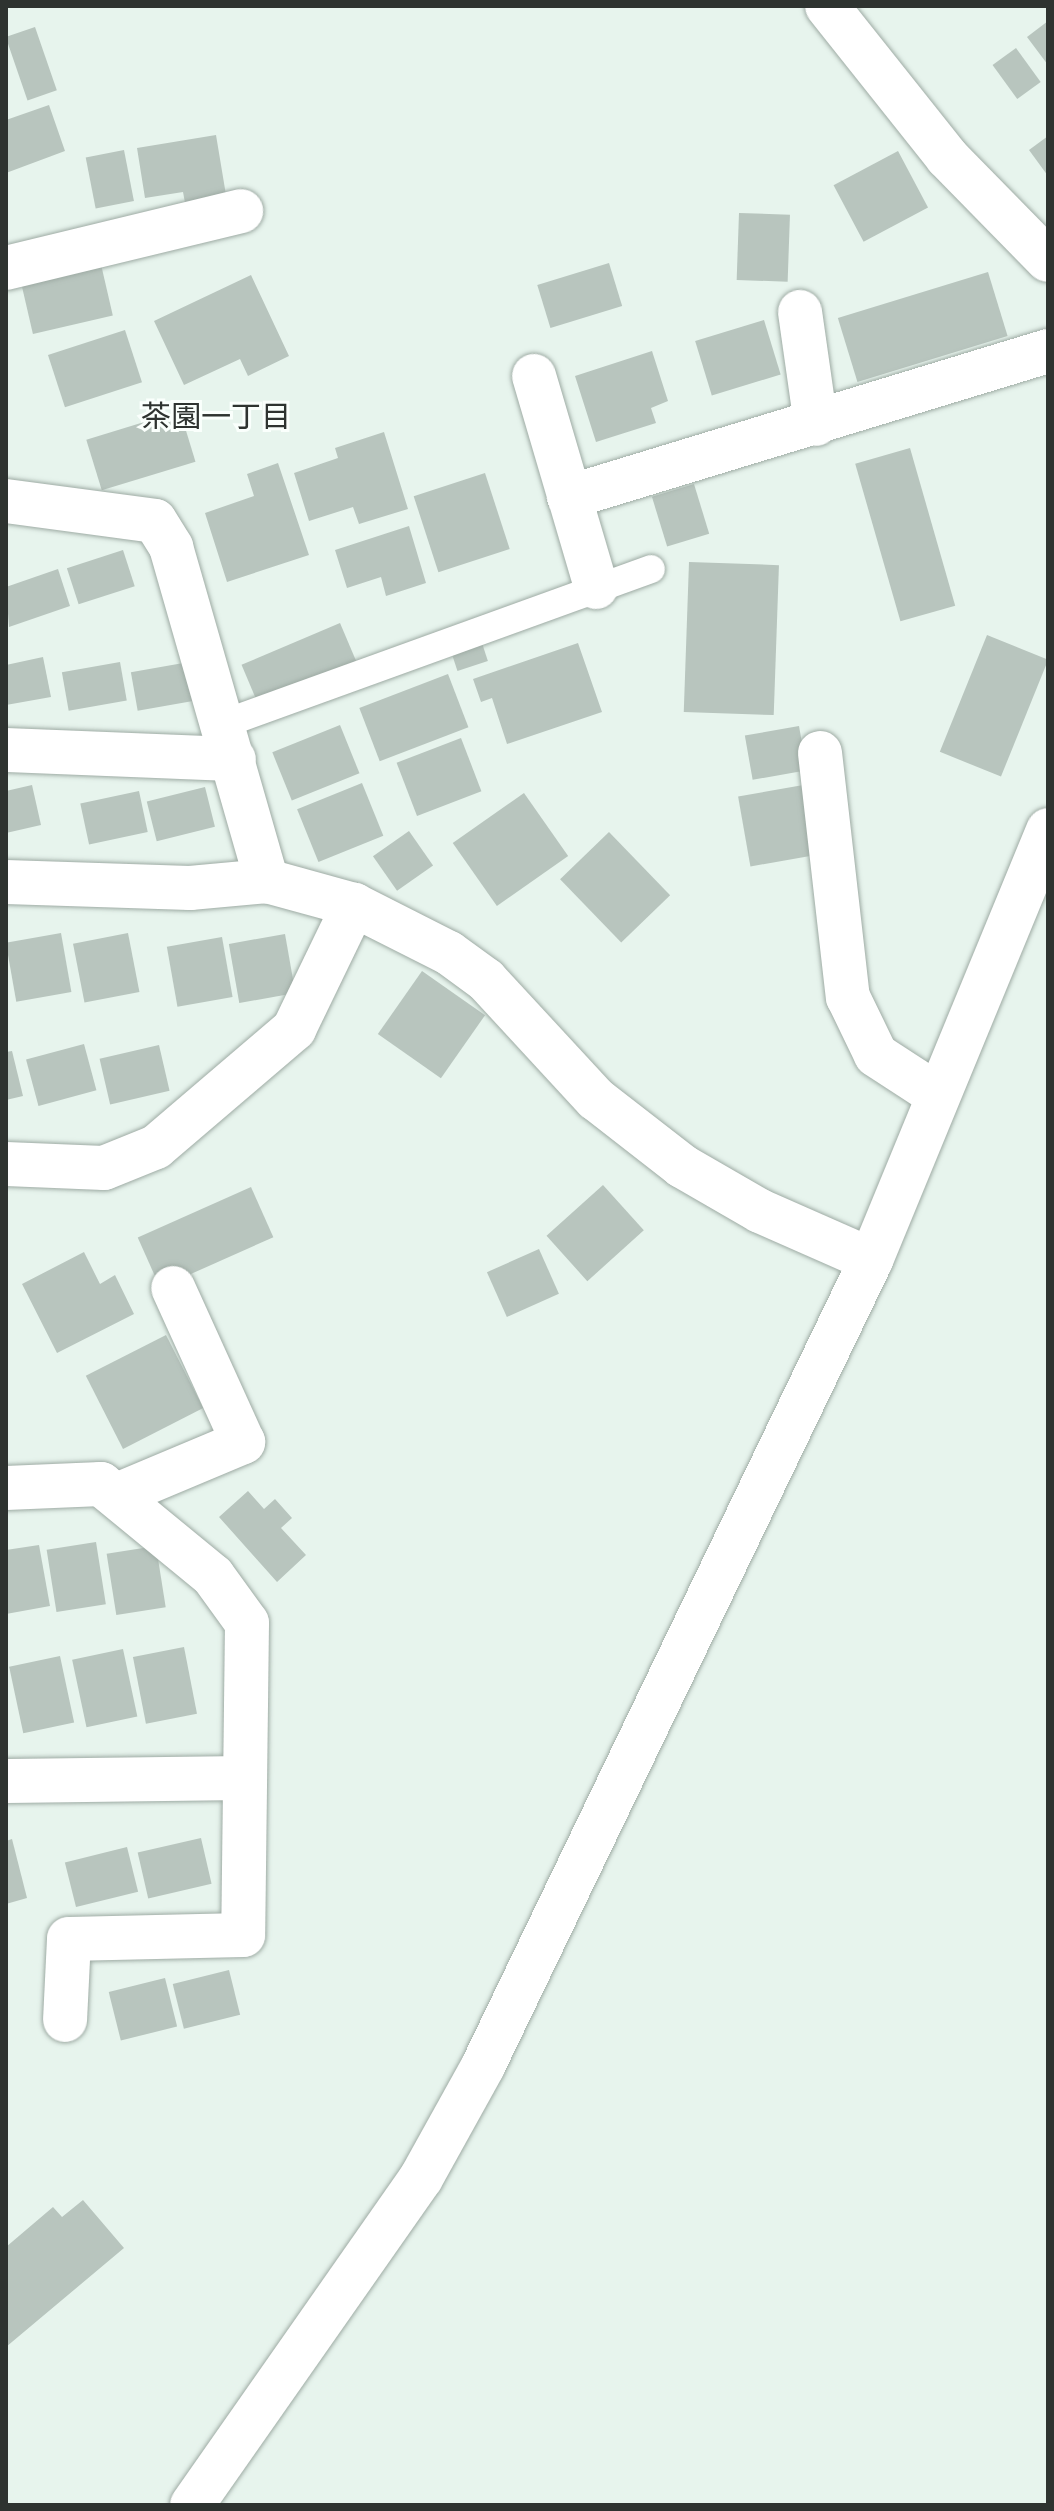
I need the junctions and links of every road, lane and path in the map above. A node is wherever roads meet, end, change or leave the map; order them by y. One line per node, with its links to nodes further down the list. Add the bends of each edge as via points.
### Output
1 (827, 6): 3 (street, via 947,157)
2 (241, 211): 4 (street)
3 (1048, 260)
4 (6, 268)
5 (800, 312): 8 (street)
6 (1048, 351): 8 (street)
7 (534, 376): 10 (street)
8 (816, 424): 10 (street)
9 (8, 491): 13 (street, via 155,521 171,547)
10 (569, 497): 12 (street)
11 (651, 569): 12 (lane)
12 (596, 587): 13 (lane)
13 (229, 741): 14 (street); 17 (street)
14 (6, 750)
15 (820, 753): 20 (street, via 848,997 876,1055)
16 (1048, 830): 20 (street)
17 (267, 881): 18 (street, via 190,888); 19 (street)
18 (6, 882)
19 (354, 905): 21 (street, via 294,1029 156,1147 104,1168); 22 (street, via 407,928 486,980 596,1099 682,1166 760,1211)
20 (936, 1094): 22 (street)
21 (6, 1164)
22 (871, 1260): 29 (street, via 421,2178)
23 (173, 1288): 25 (street, via 243,1442)
24 (6, 1488): 25 (street, via 101,1484)
25 (117, 1495): 26 (street, via 213,1576 247,1623)
26 (242, 1778): 27 (street); 28 (street, via 243,1935 69,1939)
27 (6, 1781)
28 (65, 2020)
29 (192, 2505)

